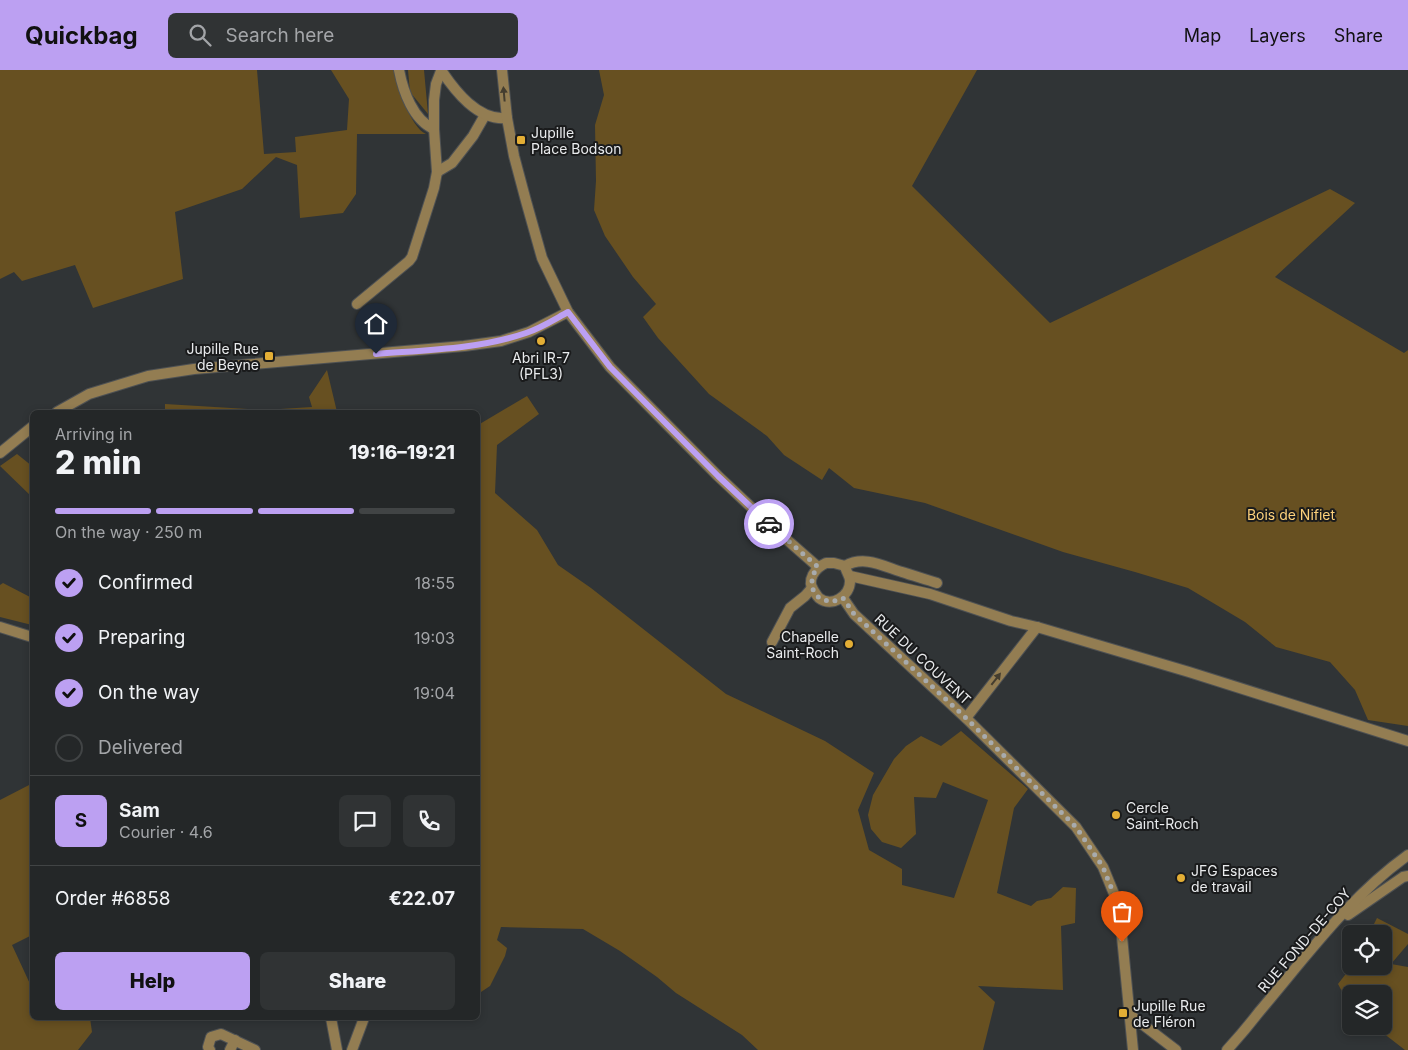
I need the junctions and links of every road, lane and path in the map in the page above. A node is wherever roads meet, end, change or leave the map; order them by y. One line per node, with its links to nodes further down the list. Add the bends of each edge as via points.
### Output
1 (399, 70): 6 (street, via 417,115 425,126)
2 (441, 70): 4 (street, via 459,95); 6 (street, via 436,84)
3 (502, 70): 5 (street, one-way to 3)
4 (485, 114): 5 (street); 7 (street, via 452,163)
5 (506, 118): 9 (street, via 542,258)
6 (434, 129): 7 (street)
7 (437, 172): 8 (street, via 412,257)
8 (357, 304)
9 (568, 312): 10 (street, via 529,332 464,346 194,369 148,376 89,394); 13 (street, via 610,367 769,524)
10 (61, 410)
11 (30, 429): 12 (street)
12 (0, 453)
13 (818, 567): 14 (street, via 834,562); 16 (street, via 812,576)
14 (847, 571): 15 (street, via 852,562 860,561 881,564); 17 (street, via 850,582); 19 (street)
15 (937, 583)
16 (812, 588): 17 (street, via 819,598 831,602); 21 (street, via 790,608)
17 (843, 598): 22 (street, RUE DU COUVENT, via 854,614)
18 (0, 627): 20 (street)
19 (1037, 627): 22 (street, one-way to 19); 23 (street)
20 (30, 636)
21 (772, 642)
22 (966, 718): 27 (street, RUE DU COUVENT, via 1076,827 1103,867 1119,906)
23 (1408, 741)
24 (1408, 855): 26 (street, RUE FOND-DE-COY, via 1370,886)
25 (1408, 876): 26 (street)
26 (1331, 927): 37 (street, RUE FOND-DE-COY)
27 (1129, 1014): 35 (street, RUE DU COUVENT); 36 (street)
28 (331, 1020): 33 (street)
29 (363, 1020): 34 (street)
30 (232, 1045): 31 (street, via 221,1034 211,1037); 32 (street)
31 (210, 1050)
32 (255, 1050)
33 (336, 1050)
34 (352, 1050)
35 (1133, 1050)
36 (1176, 1050)
37 (1227, 1050)

